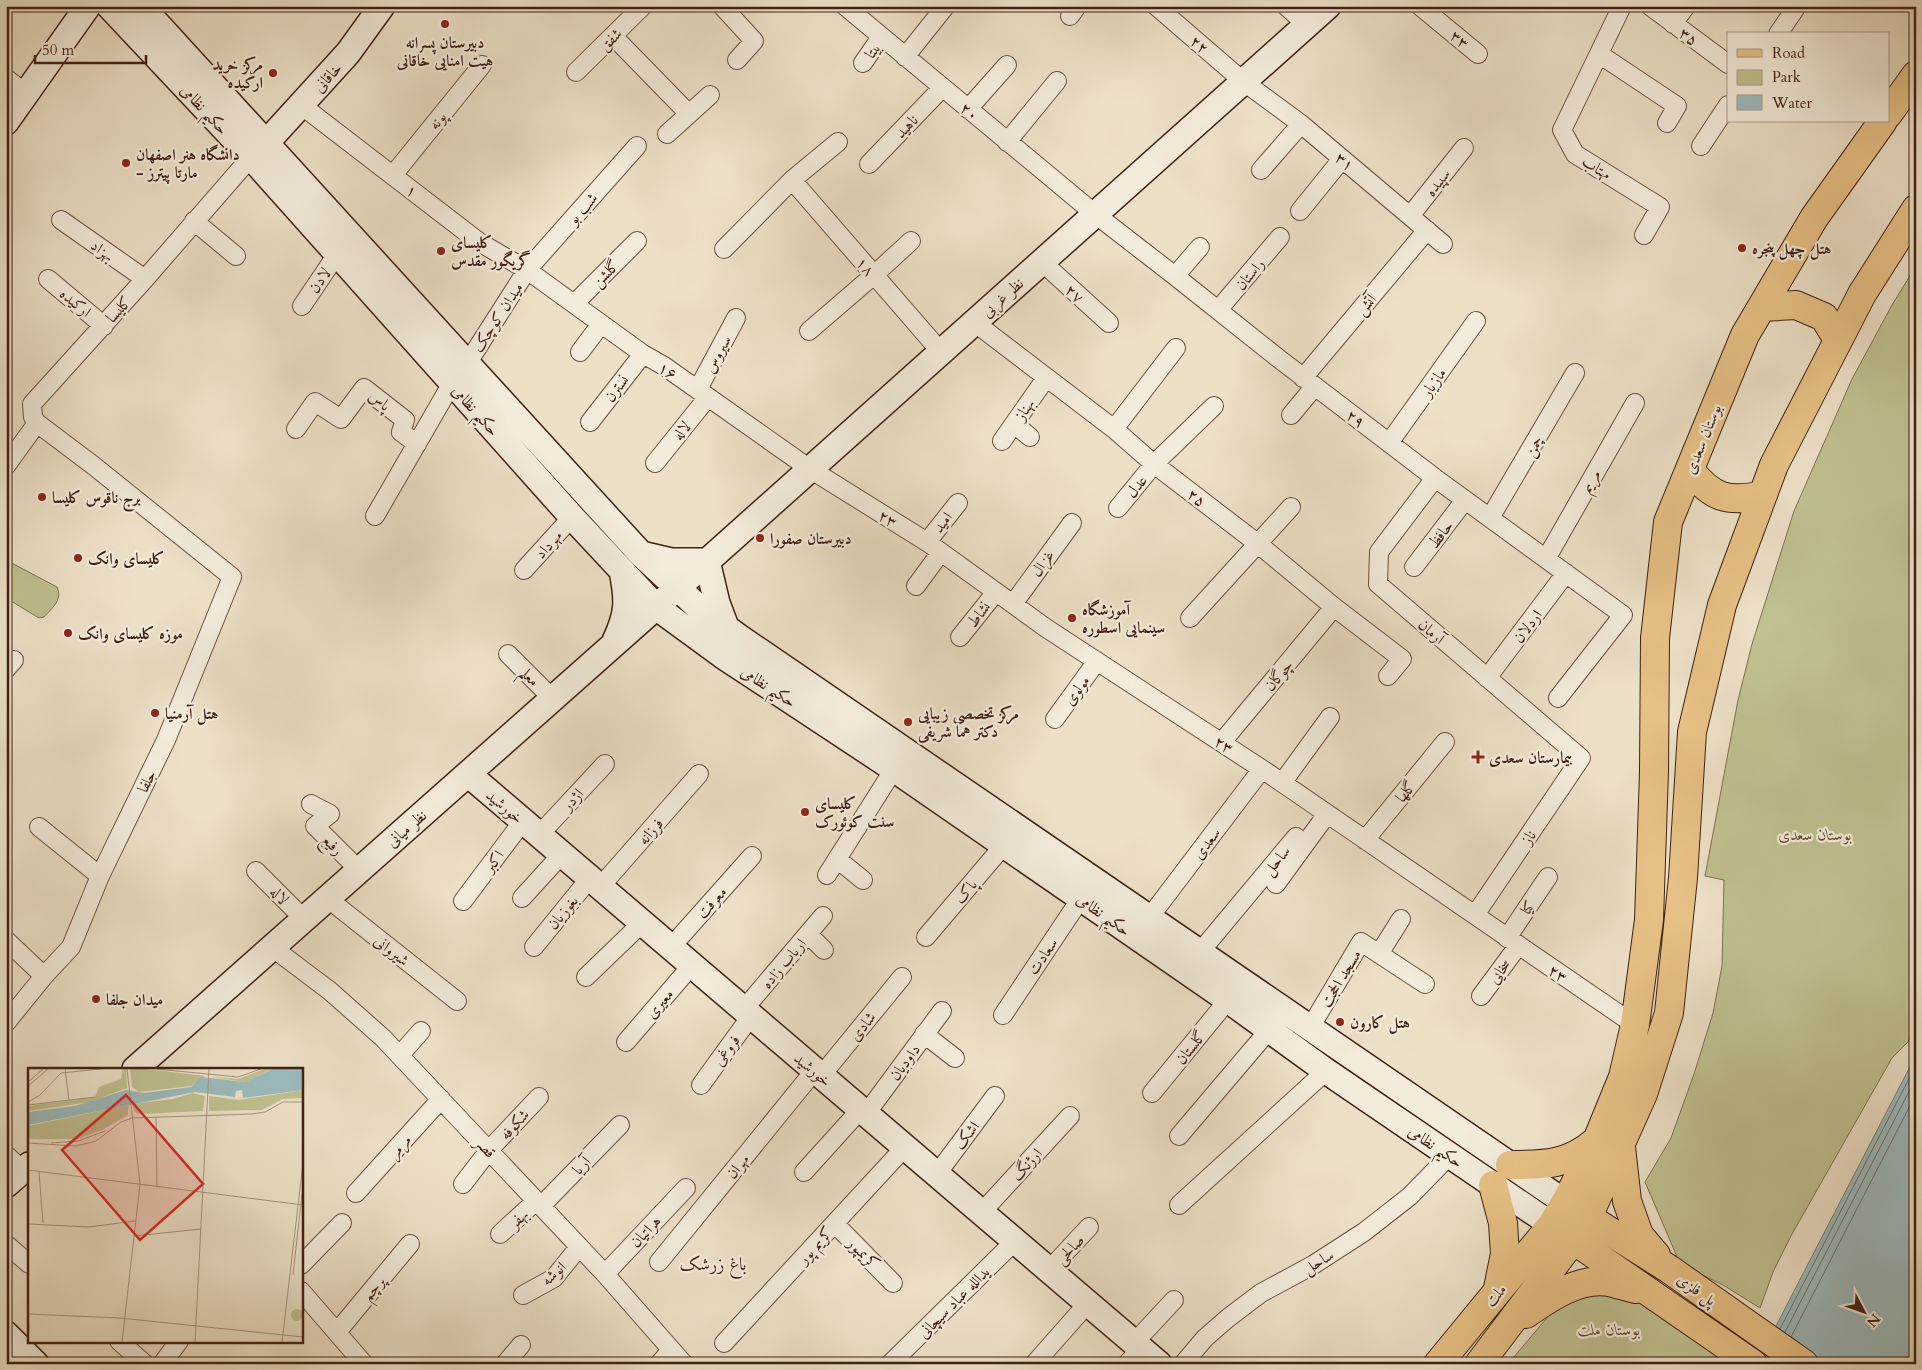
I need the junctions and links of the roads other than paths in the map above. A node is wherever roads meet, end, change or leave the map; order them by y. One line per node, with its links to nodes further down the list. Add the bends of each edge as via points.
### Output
1 (88, 6): 36 (main road)
2 (109, 6): 53 (main road, حکیم نظامی)
3 (141, 6): 53 (main road, حکیم نظامی)
4 (382, 6): 38 (main road, خاقانی, via 348,53)
5 (643, 6): 20 (street, شفق)
6 (722, 6): 25 (street, via 754,41)
7 (845, 6): 21 (street, ۲۰)
8 (1156, 6): 34 (street, ۲۲)
9 (1286, 6): 18 (street)
10 (1328, 6): 18 (main road, نظر غربی)
11 (1420, 6): 22 (street, ۳۳)
12 (1622, 6): 23 (street, مهتاب)
13 (1650, 6): 17 (street, ۳۵)
14 (1686, 6): 17 (street)
15 (1797, 6): 19 (street)
16 (944, 8): 24 (street)
17 (1673, 24): 27 (street, ۳۵)
18 (1307, 25): 34 (main road, نظر غربی)
19 (1779, 32)
20 (613, 36): 30 (street, شفق); 42 (street)
21 (881, 36): 24 (street, ۲۰); 26 (street, بیتا)
22 (1478, 54)
23 (1599, 54): 45 (street, via 1677,106); 66 (street, مهتاب, via 1562,130 1575,154 1660,206)
24 (905, 56): 35 (street, ۲۰)
25 (737, 60)
26 (863, 62)
27 (1727, 63)
28 (482, 65): 57 (street, پونه)
29 (1007, 65): 40 (street)
30 (576, 72)
31 (1916, 75): 41 (main road)
32 (6, 78): 36 (street)
33 (1057, 81): 49 (street)
34 (1244, 82): 46 (street, ۳۱); 61 (main road, نظر غربی)
35 (942, 88): 40 (street, ۲۰); 55 (street, ناهید)
36 (26, 94): 43 (main road)
37 (710, 95): 42 (street)
38 (302, 105): 53 (main road, خاقانی); 57 (street, ۱)
39 (1727, 107): 51 (street)
40 (968, 109): 49 (street, ۲۰)
41 (1890, 111)
42 (689, 114): 47 (street)
43 (6, 122)
44 (1882, 122): 83 (main road, بوستان سعدی, via 1814,218)
45 (1667, 123)
46 (1301, 124): 54 (street, ۳۱); 56 (street)
47 (668, 134)
48 (838, 142): 58 (street)
49 (1007, 142): 61 (street, ۲۰)
50 (637, 146): 76 (street, شب بو)
51 (1701, 146)
52 (1464, 148): 62 (street, سپیده)
53 (258, 150): 64 (street, کلیسا); 73 (main road, حکیم نظامی); 98 (main road, حکیم نظامی)
54 (1342, 158): 60 (street); 62 (street, ۳۱)
55 (869, 164)
56 (1262, 170)
57 (393, 175): 76 (street, ۱, via 480,242)
58 (792, 180): 72 (street); 77 (street, ۱۸)
59 (1916, 209): 92 (main road, بوستان سعدی, via 1862,294)
60 (1300, 212)
61 (1095, 214): 75 (main road, نظر غربی); 78 (street, ۲۹)
62 (1410, 216): 65 (street, ۳۱)
63 (61, 220): 80 (street, بهزاد)
64 (194, 221): 74 (street); 80 (street, کلیسا)
65 (1427, 230): 70 (street, ۳۱); 100 (street, آتش)
66 (1644, 235)
67 (1280, 237): 84 (street, راستان)
68 (637, 241): 81 (street, گلشن)
69 (911, 241): 77 (street)
70 (1443, 244)
71 (1200, 247): 78 (street)
72 (724, 249)
73 (337, 254): 82 (street, لادن); 98 (main road, حکیم نظامی)
74 (236, 256)
75 (1042, 262): 87 (main road, نظر غربی); 89 (street, ۲۷)
76 (527, 270): 81 (street, ۱۶); 98 (street, میدان کوچک)
77 (874, 275): 91 (street); 95 (street, ۱۸)
78 (1175, 276): 84 (street, ۲۹)
79 (48, 279): 90 (street, ارکیده)
80 (145, 280): 90 (street, کلیسا)
81 (574, 304): 88 (street, ۱۶)
82 (302, 306)
83 (1762, 307): 92 (main road, via 1796,304 1824,317); 118 (main road, بوستان سعدی, via 1745,335)
84 (1218, 310): 100 (street, ۲۹)
85 (736, 318): 101 (street, سیروس)
86 (1476, 320): 112 (street, مازیار)
87 (974, 322): 95 (main road, نظر غربی); 99 (street, ۲۵)
88 (601, 324): 94 (street); 96 (street, ۱۶)
89 (1109, 324)
90 (104, 326): 106 (street, کلیسا, via 32,404)
91 (809, 331)
92 (1838, 340): 120 (main road, بوستان سعدی, via 1774,465)
93 (1176, 348): 109 (street)
94 (580, 352)
95 (940, 352): 117 (main road, نظر غربی)
96 (643, 354): 101 (street, ۱۶); 105 (street, نسترن)
97 (1575, 373): 127 (street, چمن)
98 (459, 374): 113 (street); 126 (main road, حکیم نظامی); 132 (main road, حکیم نظامی)
99 (1046, 378): 107 (street, بهناز); 109 (street, ۲۵)
100 (1309, 382): 104 (street, آتش); 112 (street, ۲۹)
101 (703, 393): 114 (street, لاله); 117 (street, ۱۶)
102 (1635, 403): 133 (street, مریم)
103 (1214, 406): 115 (street, عدل)
104 (1291, 415)
105 (590, 422)
106 (37, 423): 116 (street); 179 (street, جلفا, via 232,577 166,740)
107 (1014, 424): 110 (street); 111 (street, بهناز)
108 (296, 429): 113 (street, پاس, via 315,402 341,419 364,388 404,420 401,432)
109 (1114, 429): 115 (street, ۲۵)
110 (1030, 437)
111 (1002, 441)
112 (1389, 443): 119 (street, ۲۹)
113 (417, 444): 125 (street)
114 (654, 463)
115 (1154, 464): 124 (street, عدل); 130 (street, ۲۵)
116 (6, 466)
117 (810, 469): 129 (street, ۲۳); 134 (main road, نظر غربی)
118 (1690, 470): 120 (main road, via 1704,487 1725,497 1743,500); 216 (main road, بوستان سعدی, via 1668,522 1655,638 1649,920)
119 (1435, 478): 121 (street, ۲۹); 152 (street, آرمان, via 1379,552 1378,584)
120 (1763, 495): 236 (main road, بوستان سعدی, via 1722,605 1692,732 1683,878 1669,1013 1643,1094)
121 (1465, 500): 127 (street, ۲۹); 135 (street, حافظ)
122 (958, 503): 129 (street, امید)
123 (1291, 507): 130 (street)
124 (1118, 508)
125 (375, 516)
126 (572, 518): 136 (street, مهرداد); 137 (main road, حکیم نظامی)
127 (1490, 518): 133 (street, ۲۹)
128 (1072, 523): 142 (street, غزال)
129 (927, 542): 131 (street, ۲۳)
130 (1257, 543): 144 (street, ۲۵); 145 (street)
131 (941, 552): 139 (street); 141 (street, ۲۳)
132 (640, 554): 134 (main road, via 671,561); 140 (main road, حکیم نظامی)
133 (1546, 559): 138 (street, ۲۹)
134 (707, 561): 140 (main road, نظر غربی); 146 (main road)
135 (1414, 567)
136 (524, 570)
137 (622, 571): 143 (main road, حکیم نظامی); 148 (main road, via 626,610)
138 (1566, 573): 152 (street, اردلان); 154 (street, ۲۹, via 1623,615)
139 (916, 586)
140 (677, 588): 143 (main road, نظر میانی); 146 (main road, حکیم نظامی)
141 (996, 592): 142 (street, ۲۳); 147 (street, نشاط)
142 (1013, 604): 150 (street, ۲۳)
143 (656, 607): 148 (main road, نظر میانی); 161 (main road, حکیم نظامی, via 723,656)
144 (1334, 607): 151 (street, ۲۵, via 1402,659); 157 (street, چوگان)
145 (1190, 618)
146 (726, 627): 190 (main road, حکیم نظامی)
147 (960, 636)
148 (612, 646): 153 (main road, نظر میانی)
149 (508, 654): 153 (street, معلم)
150 (1097, 661): 156 (street, مولوی); 157 (street, ۲۳)
151 (1388, 676)
152 (1487, 678): 159 (street, آرمان)
153 (552, 698): 163 (main road, نظر میانی)
154 (1558, 698)
155 (1330, 717): 165 (street)
156 (1055, 719)
157 (1222, 742): 162 (street, ۲۳)
158 (1445, 742): 171 (street, گلها)
159 (1581, 758): 188 (street, ناز)
160 (605, 764): 169 (street, اژدر)
161 (894, 769): 172 (main road, حکیم نظامی); 175 (street)
162 (1262, 769): 165 (street, ۲۳); 190 (street, سعدی)
163 (468, 774): 169 (main road, خورشید); 176 (main road, نظر میانی)
164 (699, 774): 182 (street, فرزانه)
165 (1282, 783): 167 (street, ۲۳)
166 (311, 804): 176 (street, رفیع, via 330,814 315,826)
167 (1327, 814): 171 (street, ۲۳); 183 (street)
168 (39, 828): 179 (street)
169 (531, 828): 173 (main road, خورشید); 187 (street, اکبر)
170 (1296, 837): 202 (street, ساحل)
171 (1365, 840): 188 (street, ۲۳)
172 (1004, 845): 186 (main road, حکیم نظامی); 195 (street, پاک)
173 (562, 854): 182 (main road, خورشید); 185 (street)
174 (752, 856): 199 (street, معرفت)
175 (837, 859): 178 (street); 181 (street)
176 (359, 870): 184 (main road, نظر میانی)
177 (256, 871): 191 (street, لاله)
178 (826, 875)
179 (100, 876): 205 (street, جلفا, via 71,947)
180 (1548, 876): 197 (street, کیا)
181 (863, 880)
182 (595, 883): 193 (main road, خورشید); 198 (street, بغوزیان)
183 (1276, 884)
184 (327, 898): 191 (main road, نظر میانی); 211 (street, شیروانی)
185 (522, 898)
186 (1081, 898): 210 (main road, حکیم نظامی); 214 (street, سعادت)
187 (463, 901)
188 (1474, 915): 197 (street, ۲۳)
189 (823, 916): 194 (street, ارباب زاده)
190 (1149, 918): 202 (main road, حکیم نظامی)
191 (304, 919): 200 (main road, نظر میانی)
192 (1401, 919): 203 (street)
193 (642, 923): 199 (main road, خورشید); 206 (street)
194 (808, 934): 201 (street); 213 (street, ارباب زاده)
195 (926, 937)
196 (6, 940): 205 (street)
197 (1512, 942): 209 (street, سخایی); 216 (street, ۲۳)
198 (534, 947)
199 (670, 947): 204 (main road, خورشید)
200 (273, 948): 222 (street, قصر, via 330,991); 224 (main road, نظر میانی)
201 (824, 950)
202 (1200, 952): 217 (main road, حکیم نظامی)
203 (1379, 954): 208 (street, مسجد الحجت); 217 (street, مسجد الحجت, via 1361,942)
204 (692, 965): 213 (main road, خورشید); 221 (street, معیری)
205 (44, 976): 215 (street, جلفا)
206 (586, 977)
207 (902, 977): 226 (street, شادی)
208 (1425, 984)
209 (1481, 996)
210 (1228, 1000): 218 (main road, حکیم نظامی); 228 (street, گلستان)
211 (457, 1001)
212 (942, 1011): 220 (street, داودیان)
213 (747, 1012): 226 (main road, خورشید); 227 (street, فروغی)
214 (1003, 1015)
215 (6, 1023)
216 (1635, 1025): 236 (main road, بوستان سعدی)
217 (1310, 1028): 242 (main road, حکیم نظامی)
218 (1269, 1030): 225 (main road, حکیم نظامی); 235 (street)
219 (421, 1031): 222 (street)
220 (924, 1034): 223 (street); 232 (street, داودیان)
221 (626, 1042)
222 (400, 1056): 231 (street, قصر)
223 (955, 1058)
224 (136, 1068)
225 (1326, 1071): 239 (main road, حکیم نظامی); 247 (street)
226 (818, 1073): 232 (main road, خورشید); 258 (street, مهران)
227 (701, 1085)
228 (1152, 1093)
229 (995, 1096): 241 (street, اشک)
230 (539, 1097): 238 (street, شکوفه)
231 (441, 1099): 238 (street, قصر); 245 (street, مرمر)
232 (863, 1111): 237 (main road, خورشید); 240 (street, داودیان)
233 (1070, 1116): 248 (street, ارژنگ)
234 (620, 1125): 246 (street, آریا)
235 (1179, 1136)
236 (1610, 1142): 242 (main road, via 1565,1161); 249 (main road, بوستان سعدی); 261 (main road, via 1639,1235)
237 (905, 1147): 241 (main road, خورشید); 251 (street, کریم پور)
238 (489, 1150): 243 (street); 246 (street, قصر)
239 (1450, 1155): 242 (main road, حکیم نظامی); 289 (street, ساحل, via 1410,1196 1364,1232 1261,1293 1228,1318 1205,1338)
240 (804, 1172)
241 (937, 1174): 248 (main road, خورشید)
242 (1501, 1175): 249 (main road, حکیم نظامی); 266 (main road, via 1505,1254)
243 (463, 1184)
244 (686, 1188): 263 (street, هراتیان)
245 (356, 1193)
246 (539, 1203): 253 (street, بهفر); 257 (street, قصر)
247 (1179, 1205)
248 (982, 1212): 254 (main road, خورشید)
249 (1570, 1222): 261 (main road, پل فلزی); 266 (main road, ملت); 267 (main road, پل فلزی); 271 (main road, ملت)
250 (342, 1223): 260 (street)
251 (835, 1224): 264 (street, کریمپور); 276 (street, کریم پور)
252 (1089, 1227): 262 (street, صالحی)
253 (500, 1234)
254 (1015, 1241): 262 (main road, خورشید); 288 (street, یدالله عباد سیچانی)
255 (6, 1244): 259 (street)
256 (410, 1244): 272 (street, پرچم)
257 (580, 1247): 263 (street, قصر); 268 (street, انوشه, via 554,1278)
258 (659, 1262)
259 (28, 1263)
260 (302, 1264)
261 (1669, 1269): 293 (main road, پل فلزی)
262 (1049, 1270): 270 (main road, خورشید)
263 (605, 1274): 278 (street, قصر)
264 (893, 1283)
265 (302, 1292): 272 (street)
266 (1498, 1292): 290 (main road, ملت)
267 (1649, 1292): 271 (main road, via 1608,1282 1588,1282 1552,1296); 292 (main road, پل فلزی)
268 (523, 1296)
269 (1174, 1300): 279 (street)
270 (1088, 1303): 279 (main road, خورشید); 281 (street)
271 (1508, 1326): 291 (main road, ملت)
272 (337, 1332): 280 (street)
273 (6, 1334): 282 (main road)
274 (120, 1342): 283 (street)
275 (178, 1342): 284 (street)
276 (724, 1343)
277 (520, 1345): 285 (street)
278 (672, 1350): 286 (street); 287 (street, قصر)
279 (1140, 1355)
280 (362, 1363)
281 (1035, 1363)
282 (36, 1364)
283 (145, 1364)
284 (162, 1364)
285 (506, 1364)
286 (659, 1364)
287 (684, 1364)
288 (890, 1364)
289 (1184, 1364)
290 (1438, 1364)
291 (1478, 1364)
292 (1753, 1364)
293 (1804, 1364)

